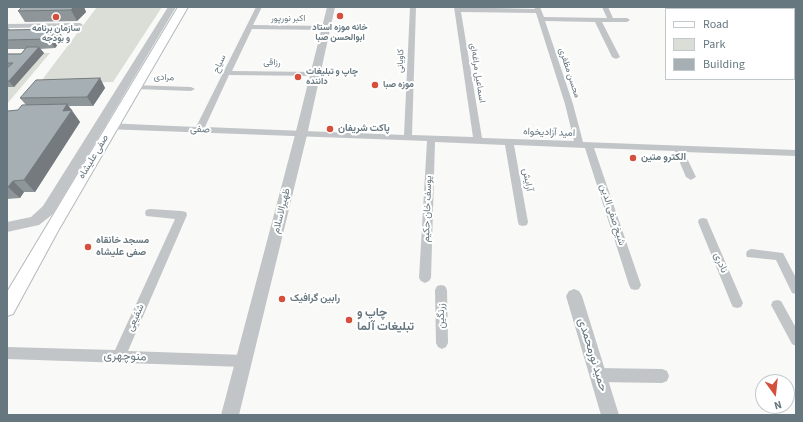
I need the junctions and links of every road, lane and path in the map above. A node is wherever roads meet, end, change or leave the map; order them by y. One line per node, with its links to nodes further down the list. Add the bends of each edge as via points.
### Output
1 (172, 7): 21 (street, صفی علیشاه)
2 (183, 7): 19 (main road, صفی علیشاه)
3 (259, 7): 14 (street, سیاح)
4 (331, 7): 15 (street, ظهیرالاسلام)
5 (412, 7): 25 (street, کاویانی)
6 (605, 7): 10 (street)
7 (458, 8): 8 (street); 27 (street, اسماعیل مراغه‌ای)
8 (539, 12): 9 (street); 29 (street, محسن مظفری, via 568,104)
9 (597, 19): 10 (street); 16 (street)
10 (611, 20): 11 (street)
11 (627, 20)
12 (80, 25): 13 (street)
13 (7, 26)
14 (249, 27): 15 (street, اکبر نورپور); 17 (street, سیاح)
15 (326, 28): 18 (street, ظهیرالاسلام)
16 (616, 57)
17 (227, 73): 18 (street, رزاقی); 23 (street, سیاح)
18 (316, 74): 24 (street, ظهیرالاسلام)
19 (136, 87): 20 (street, مرادی); 22 (main road, صفی علیشاه)
20 (191, 89)
21 (98, 126): 22 (street, صفی); 36 (street, صفی علیشاه, via 46,213 34,221)
22 (112, 127): 23 (street, صفی); 37 (main road, صفی علیشاه)
23 (199, 130): 24 (street, صفی)
24 (301, 135): 25 (street, امید آزادیخواه); 51 (street, ظهیرالاسلام)
25 (408, 139): 26 (street, امید آزادیخواه)
26 (431, 140): 27 (street, امید آزادیخواه); 39 (street, یوسف خان حکیم)
27 (478, 142): 28 (street, امید آزادیخواه)
28 (509, 143): 29 (street, امید آزادیخواه); 34 (street, آرایش)
29 (584, 145): 30 (street, امید آزادیخواه); 40 (street, شیخ صفی الدین)
30 (678, 149): 31 (street, امید آزادیخواه); 32 (street)
31 (796, 153)
32 (691, 177)
33 (150, 213): 50 (street, شفیعی, via 182,215)
34 (523, 222)
35 (703, 222): 44 (street, نادری)
36 (8, 227): 37 (street)
37 (53, 227): 46 (main road, صفی علیشاه)
38 (751, 254): 41 (street, via 779,256)
39 (425, 278)
40 (635, 285)
41 (796, 289)
42 (441, 290): 48 (street, زرنگین)
43 (574, 296): 52 (street, حمید نورمحمدی)
44 (737, 303)
45 (777, 304): 47 (street)
46 (7, 308)
47 (796, 340)
48 (442, 343)
49 (7, 353): 50 (street, منوچهری)
50 (119, 356): 51 (street, منوچهری)
51 (244, 361): 54 (street, ظهیرالاسلام)
52 (598, 375): 53 (street); 55 (street, حمید نورمحمدی)
53 (662, 376)
54 (230, 415)
55 (610, 415)

